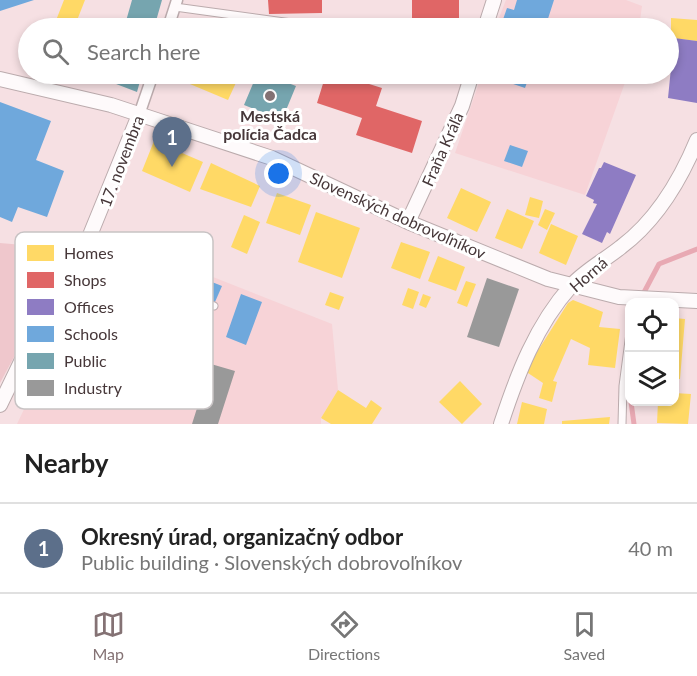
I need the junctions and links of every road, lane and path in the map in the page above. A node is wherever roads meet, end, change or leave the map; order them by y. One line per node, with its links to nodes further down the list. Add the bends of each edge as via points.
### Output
1 (494, 0): 4 (street)
2 (176, 4): 3 (lane)
3 (262, 18)
4 (488, 18)
5 (0, 79): 6 (street, Slovenských dobrovoľníkov)
6 (18, 84)
7 (19, 84): 10 (street, Slovenských dobrovoľníkov)
8 (150, 84): 10 (street, 17. novembra)
9 (469, 84): 12 (street, Fraňa Kráľa)
10 (139, 115): 12 (street, Slovenských dobrovoľníkov, via 272,158); 13 (street, 17. novembra)
11 (697, 140): 14 (street, Horná, via 673,193 624,245)
12 (408, 222): 14 (street, Slovenských dobrovoľníkov, via 546,279)
13 (91, 232)
14 (571, 285): 15 (street, Slovenských dobrovoľníkov); 21 (street, Horná, via 520,367)
15 (629, 298)
16 (679, 302): 17 (street, Slovenských dobrovoľníkov)
17 (697, 302)
18 (627, 352): 22 (lane)
19 (15, 374): 20 (street, 17. novembra)
20 (0, 405)
21 (501, 424)
22 (622, 424)

